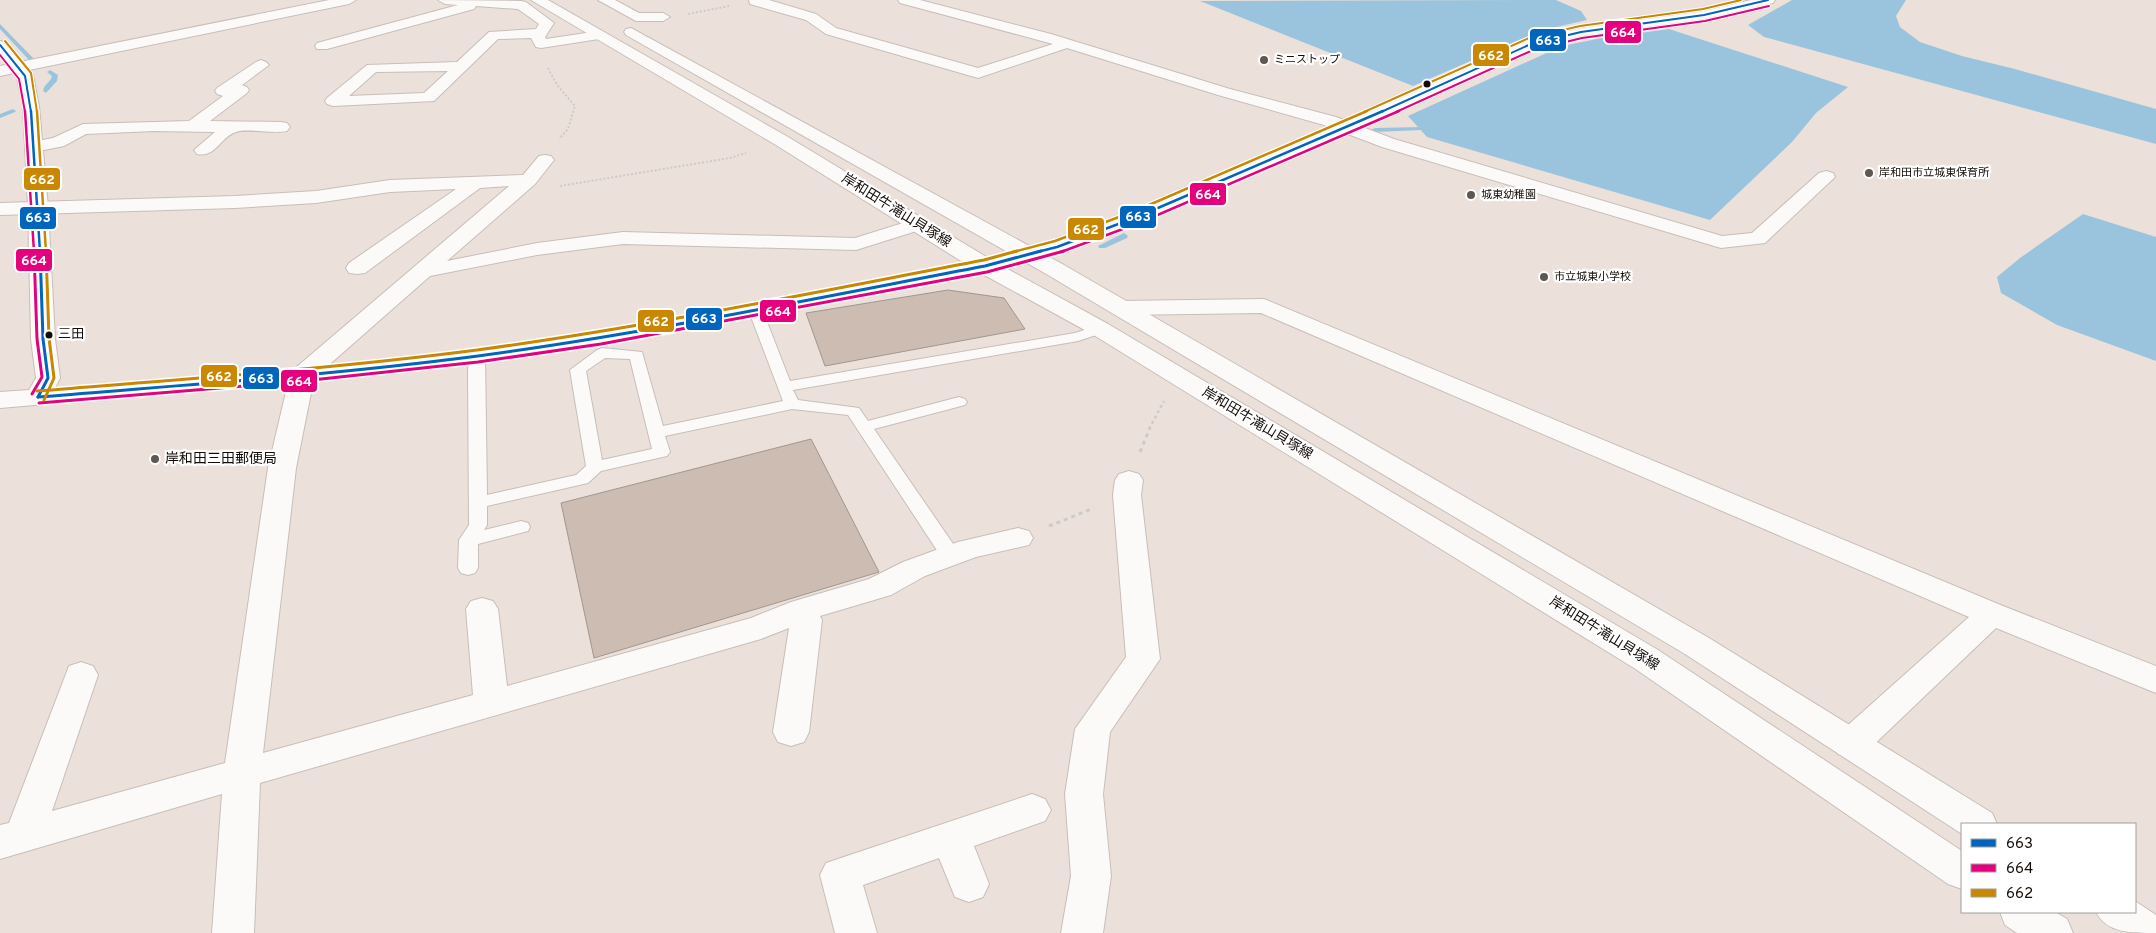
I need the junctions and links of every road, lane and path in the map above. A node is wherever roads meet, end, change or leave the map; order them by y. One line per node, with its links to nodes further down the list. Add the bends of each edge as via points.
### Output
1 (349, 0): 19 (street)
2 (445, 0): 9 (street)
3 (538, 0): 12 (street, 岸和田牛滝山貝塚線)
4 (573, 0): 11 (street, 岸和田牛滝山貝塚線)
5 (605, 0): 10 (street, via 636,17)
6 (905, 0): 14 (street)
7 (1768, 0): 23 (street, via 1704,15 1581,32 1531,44)
8 (758, 1): 10 (path); 14 (street, via 811,17 831,31 978,73)
9 (477, 3): 13 (street, via 521,5 547,23); 16 (street)
10 (663, 17): 11 (street, via 660,22)
11 (625, 29): 36 (street, 岸和田牛滝山貝塚線)
12 (599, 35): 13 (street); 24 (street, 岸和田牛滝山貝塚線)
13 (541, 38): 18 (street, via 494,35); 27 (path, via 546,65 557,85 575,106 568,128)
14 (1066, 44): 23 (street, via 1330,120)
15 (0, 45): 19 (street)
16 (322, 46)
17 (261, 65): 20 (street, via 223,91 241,90)
18 (462, 66): 18 (street, via 428,98 333,100 372,68)
19 (10, 69): 25 (street, via 25,76)
20 (193, 126): 21 (street); 25 (street, via 83,129 58,142)
21 (232, 126): 22 (street); 26 (street)
22 (281, 126)
23 (1346, 128): 28 (street, via 1721,242 1758,239); 36 (street, via 1137,217)
24 (782, 141): 30 (path, via 730,158); 33 (street, 岸和田牛滝山貝塚線)
25 (34, 147): 31 (street)
26 (203, 150)
27 (545, 160): 30 (street)
28 (1826, 177)
29 (475, 182): 30 (street); 31 (street, via 390,186 289,199); 35 (street)
30 (520, 187): 39 (street)
31 (38, 207): 32 (street); 48 (street, via 43,339 48,378)
32 (0, 209)
33 (918, 224): 37 (street, 岸和田牛滝山貝塚線); 39 (street, via 856,244 623,238 577,242)
34 (378, 234): 35 (street)
35 (402, 235): 38 (street)
36 (1028, 255): 37 (street); 40 (street, 岸和田牛滝山貝塚線)
37 (985, 266): 41 (street); 42 (street, 岸和田牛滝山貝塚線)
38 (357, 268)
39 (424, 270): 45 (street)
40 (1120, 308): 64 (street, via 1264,306); 69 (street, 岸和田牛滝山貝塚線, via 1697,646)
41 (755, 309): 43 (street); 46 (lane)
42 (1100, 329): 46 (lane, via 1078,337); 75 (street, 岸和田牛滝山貝塚線, via 1646,659)
43 (601, 345): 44 (street); 53 (lane, via 637,356); 54 (lane, via 578,370)
44 (477, 356): 45 (street); 56 (lane)
45 (302, 375): 48 (street); 70 (street, via 282,468)
46 (784, 387): 51 (lane)
47 (1168, 395): 55 (path, via 1154,417)
48 (38, 397): 49 (street)
49 (0, 400)
50 (959, 402): 52 (lane)
51 (792, 404): 52 (lane, via 853,411); 53 (lane)
52 (864, 428): 60 (lane)
53 (656, 433): 54 (lane, via 661,452)
54 (595, 467): 56 (lane, via 582,480)
55 (1128, 488): 58 (path); 81 (street, via 1142,659 1093,729 1084,794 1090,876)
56 (477, 503): 59 (lane, via 478,525)
57 (521, 527): 59 (lane)
58 (1018, 538): 60 (street)
59 (468, 540): 61 (lane)
60 (951, 556): 63 (street, via 880,586)
61 (468, 568)
62 (482, 609): 67 (street)
63 (802, 610): 67 (street, via 760,627); 68 (street, via 806,620)
64 (1992, 614): 66 (street); 69 (street)
65 (81, 675): 74 (street)
66 (2156, 680)
67 (491, 702): 70 (street, via 279,761)
68 (791, 732)
69 (1850, 744): 72 (street, 岸和田牛滝山貝塚線)
70 (242, 775): 74 (street); 79 (street)
71 (1032, 810): 73 (street)
72 (1976, 823)
73 (951, 837): 76 (street); 80 (street, via 840,875)
74 (12, 838)
75 (1961, 871)
76 (969, 884)
77 (2022, 913): 82 (street)
78 (2118, 913): 83 (street)
79 (233, 933)
80 (856, 933)
81 (1082, 933)
82 (2052, 933)
83 (2149, 933)

